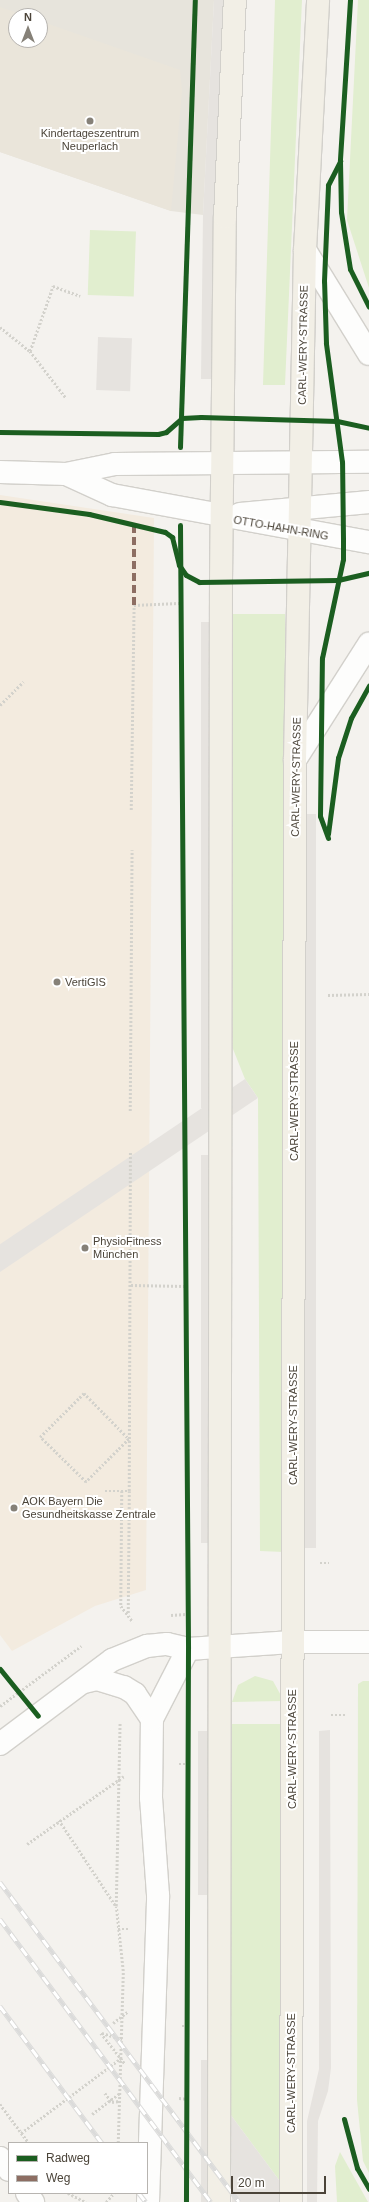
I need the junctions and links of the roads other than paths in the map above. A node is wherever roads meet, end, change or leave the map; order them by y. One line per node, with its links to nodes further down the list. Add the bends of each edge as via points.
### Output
1 (234, 0): 6 (main road, via 225,217)
2 (318, 0): 3 (main road, CARL-WERY-STRASSE)
3 (305, 250): 4 (street); 7 (main road, CARL-WERY-STRASSE)
4 (369, 354)
5 (369, 462): 7 (street)
6 (222, 463): 7 (street); 9 (street, via 115,464); 12 (main road)
7 (302, 463): 11 (main road, CARL-WERY-STRASSE)
8 (0, 472): 9 (street)
9 (66, 474): 12 (street, via 112,495)
10 (369, 502): 11 (street, OTTO-HAHN-RING)
11 (301, 506): 12 (street, OTTO-HAHN-RING); 13 (main road, CARL-WERY-STRASSE)
12 (221, 517): 13 (street, OTTO-HAHN-RING); 19 (main road)
13 (301, 532): 14 (street, OTTO-HAHN-RING); 16 (main road, CARL-WERY-STRASSE)
14 (369, 542)
15 (369, 644): 16 (street)
16 (295, 760): 17 (main road, CARL-WERY-STRASSE)
17 (292, 1642): 18 (street); 19 (street); 30 (main road, CARL-WERY-STRASSE)
18 (369, 1642)
19 (220, 1646): 20 (street); 29 (main road)
20 (188, 1649): 21 (street, via 167,1644 147,1646 112,1660); 22 (street)
21 (84, 1682): 22 (street, via 97,1679 124,1687 135,1694); 23 (street)
22 (152, 1719): 28 (street, via 151,1798 158,1895)
23 (0, 1744)
24 (0, 2158): 25 (street)
25 (8, 2169)
26 (28, 2194): 27 (street)
27 (34, 2202)
28 (148, 2202)
29 (219, 2202)
30 (291, 2202)

